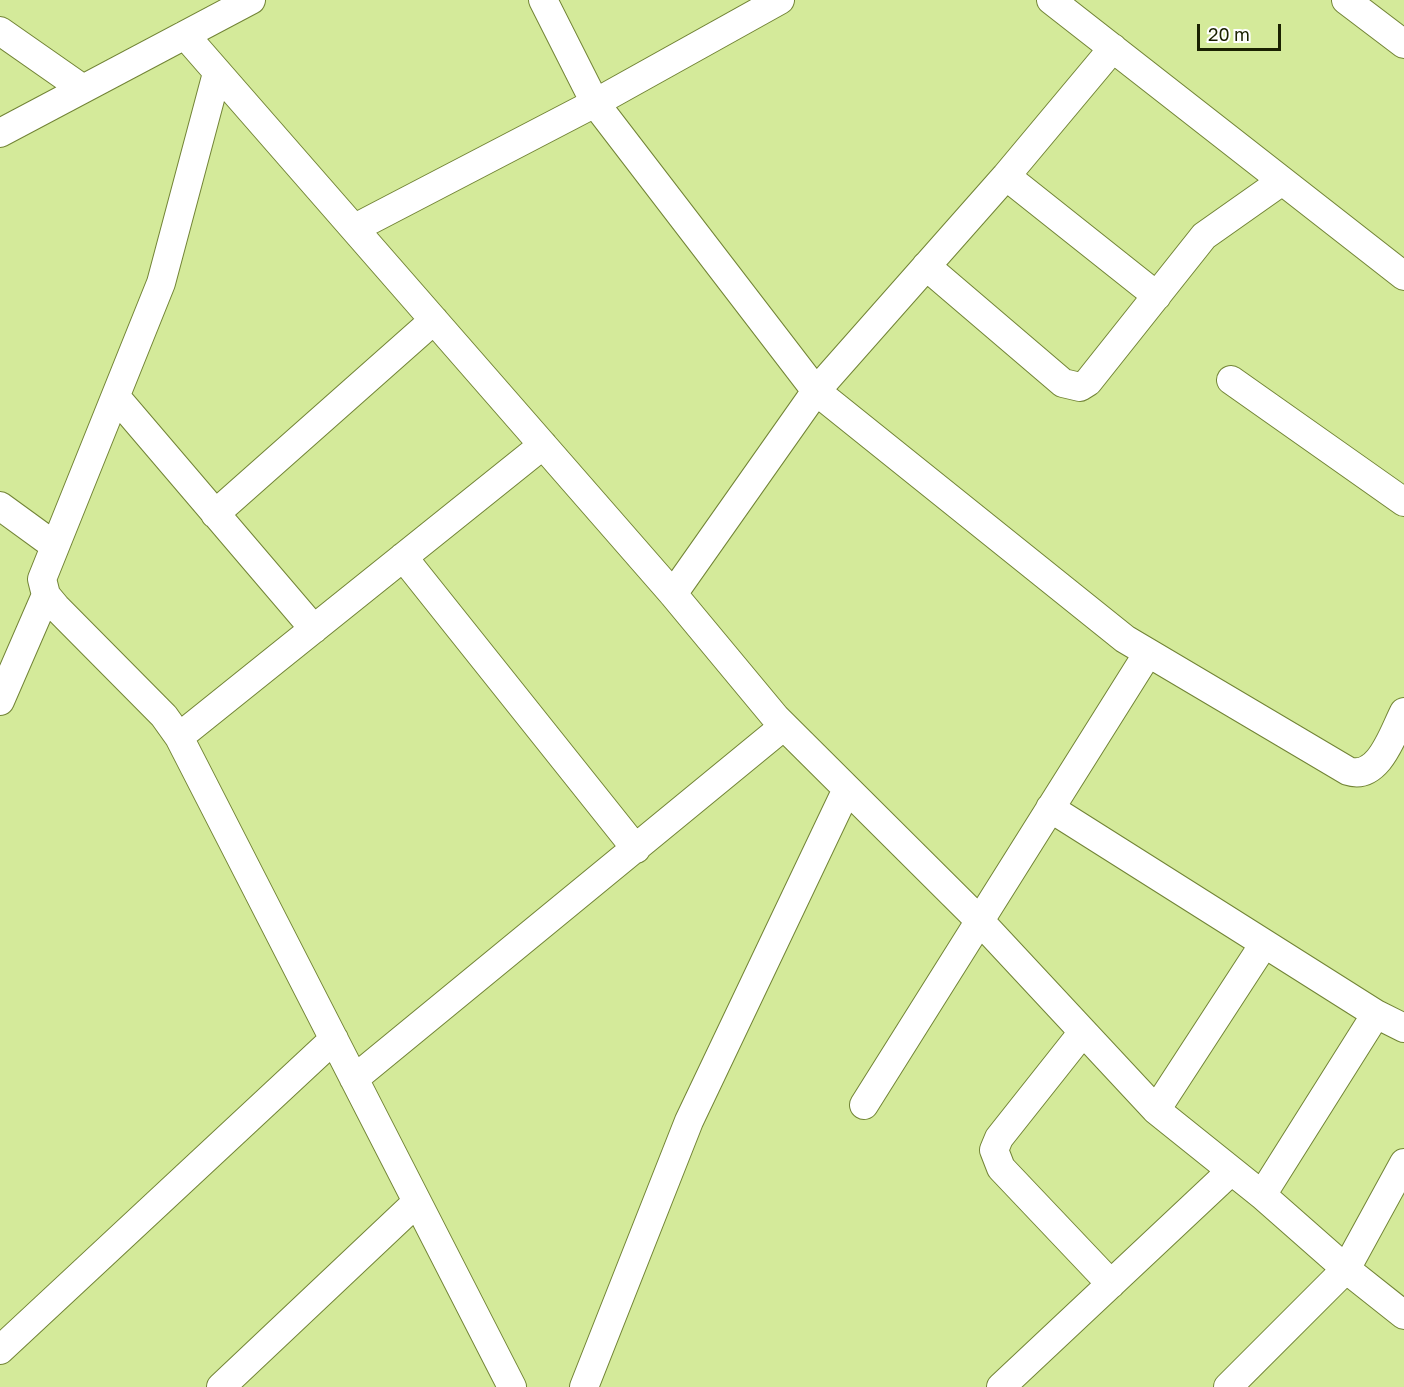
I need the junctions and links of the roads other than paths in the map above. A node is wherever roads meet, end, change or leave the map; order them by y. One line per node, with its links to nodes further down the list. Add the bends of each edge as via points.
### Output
1 (251, 0): 7 (street)
2 (543, 0): 12 (street)
3 (780, 0): 12 (street)
4 (1051, 0): 9 (street)
5 (1346, 0): 8 (street)
6 (0, 31): 11 (street)
7 (185, 35): 10 (street); 11 (street)
8 (1404, 44)
9 (1113, 48): 14 (street); 15 (street)
10 (218, 73): 16 (street); 23 (street, via 161,283)
11 (83, 89): 13 (street)
12 (596, 103): 16 (street); 22 (street)
13 (0, 133)
14 (1006, 176): 17 (street); 19 (street)
15 (1282, 181): 18 (street); 19 (street, via 1204,236)
16 (355, 228): 20 (street)
17 (926, 266): 19 (street, via 1071,386 1080,387 1088,382); 22 (street)
18 (1404, 276)
19 (1157, 296)
20 (434, 320): 24 (street); 27 (street)
21 (1231, 380): 25 (street)
22 (816, 392): 30 (street); 33 (street, via 1125,639)
23 (116, 397): 27 (street); 28 (street)
24 (543, 445): 29 (street); 30 (street)
25 (1404, 502)
26 (0, 506): 28 (street)
27 (215, 514): 32 (street)
28 (55, 546): 31 (street, via 42,579)
29 (403, 557): 32 (street); 40 (street)
30 (673, 594): 36 (street)
31 (46, 595): 34 (street); 37 (street, via 164,716)
32 (314, 629): 37 (street)
33 (1148, 653): 35 (street, via 1357,774 1377,763); 39 (street)
34 (0, 701)
35 (1404, 712)
36 (784, 726): 38 (street); 40 (street)
37 (179, 737): 46 (street)
38 (847, 789): 41 (street); 60 (street, via 689,1121)
39 (1050, 808): 41 (street); 42 (street)
40 (636, 849): 47 (street)
41 (979, 920): 45 (street); 48 (street)
42 (1264, 944): 43 (street); 49 (street)
43 (1376, 1014): 44 (street); 52 (street)
44 (1404, 1029)
45 (1083, 1032): 49 (street); 55 (street, via 999,1138 994,1150 1002,1168)
46 (334, 1039): 47 (street); 57 (street)
47 (354, 1079): 53 (street)
48 (864, 1106)
49 (1156, 1110): 51 (street)
50 (1403, 1168): 54 (street)
51 (1230, 1172): 52 (street); 55 (street)
52 (1262, 1196): 54 (street)
53 (417, 1202): 58 (street); 59 (street)
54 (1346, 1269): 56 (street); 62 (street)
55 (1111, 1284): 61 (street)
56 (1404, 1315)
57 (0, 1350)
58 (221, 1387)
59 (512, 1387)
60 (584, 1387)
61 (1001, 1387)
62 (1228, 1387)

